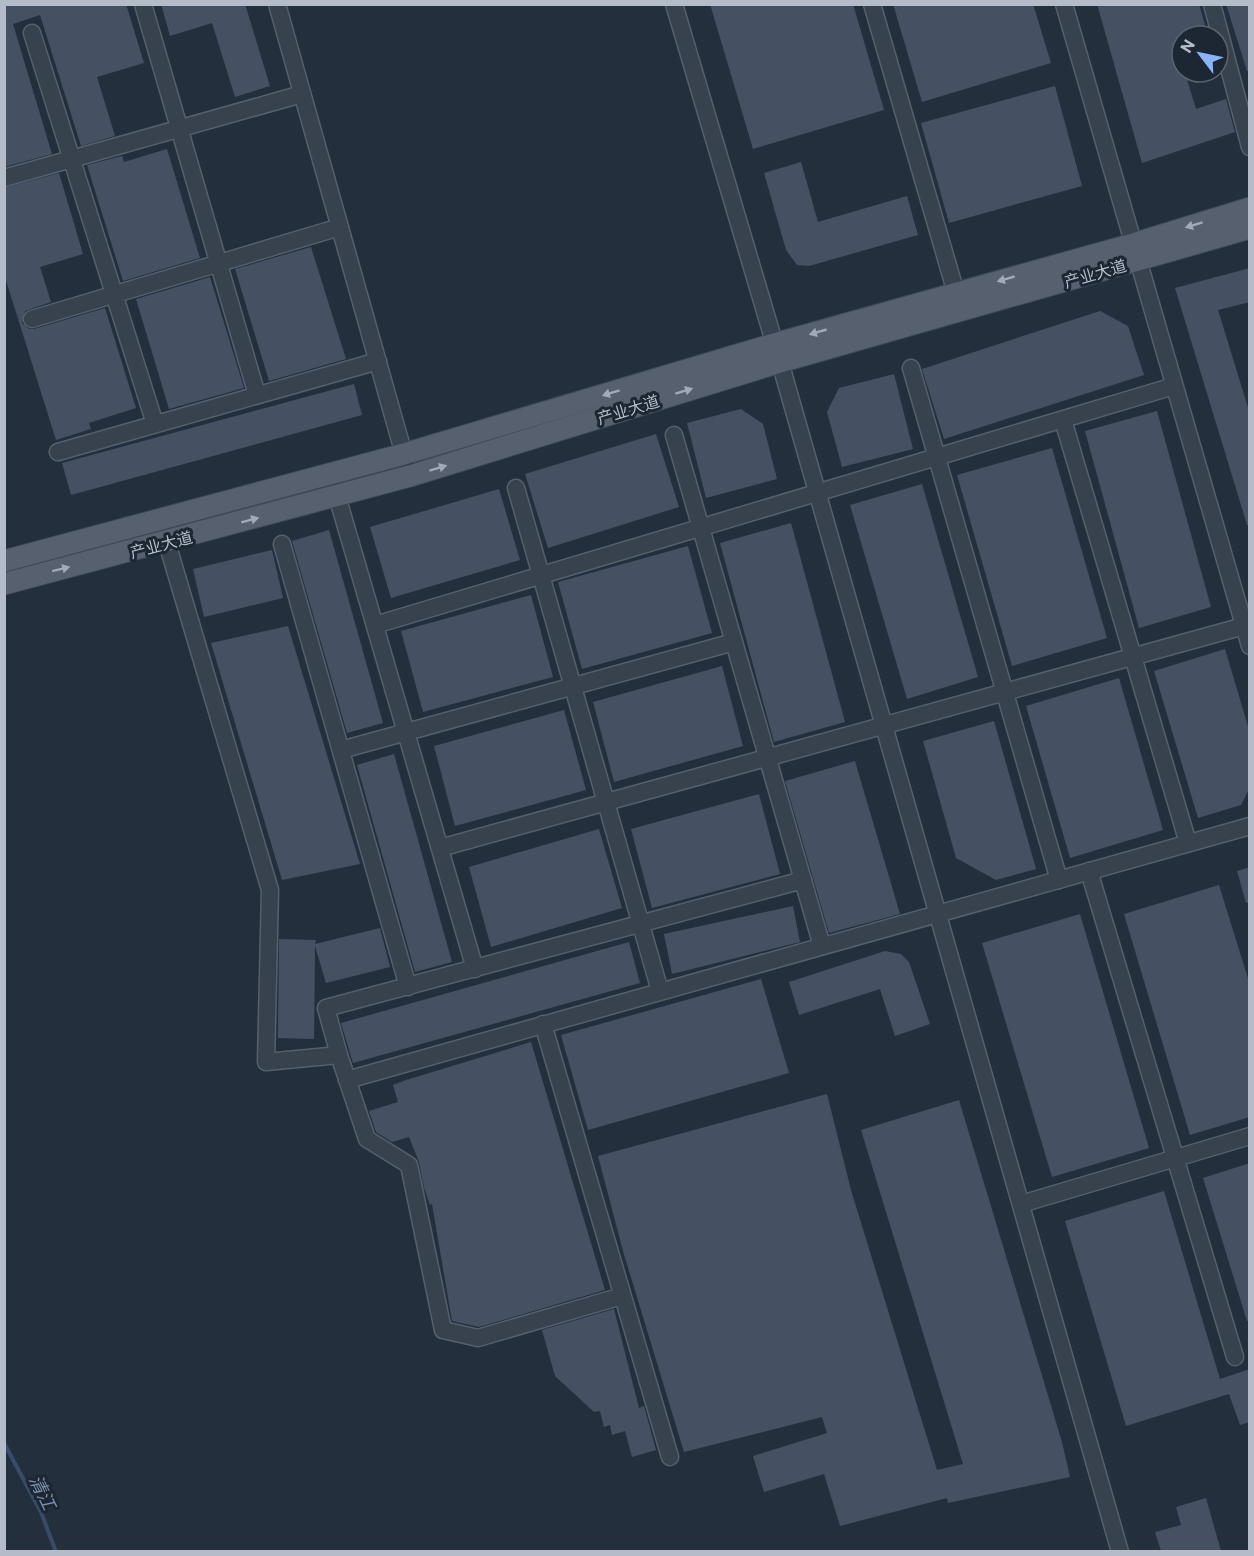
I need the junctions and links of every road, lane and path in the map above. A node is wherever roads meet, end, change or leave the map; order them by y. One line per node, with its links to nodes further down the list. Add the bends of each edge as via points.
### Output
1 (143, 4): 9 (street)
2 (277, 4): 8 (street)
3 (674, 4): 21 (street)
4 (872, 4): 18 (street)
5 (1064, 4): 16 (street)
6 (1212, 4): 10 (street)
7 (32, 33): 11 (street)
8 (302, 94): 9 (street); 14 (street)
9 (179, 129): 11 (street); 17 (street)
10 (1250, 147)
11 (71, 160): 12 (street); 19 (street)
12 (4, 178)
13 (1250, 208): 16 (main road, 产业大道, one-way to 16)
14 (340, 226): 17 (street); 22 (street)
15 (1250, 228): 16 (main road, 产业大道)
16 (1135, 252): 18 (main road, 产业大道, one-way to 18); 21 (main road, 产业大道); 24 (street)
17 (218, 263): 19 (street); 25 (street)
18 (956, 293): 21 (main road, 产业大道, one-way to 21)
19 (114, 295): 20 (street); 27 (street)
20 (32, 319)
21 (777, 353): 30 (main road, 产业大道, one-way to 30); 32 (main road, 产业大道, one-way to 21); 34 (street)
22 (378, 361): 25 (street); 30 (street)
23 (911, 369): 31 (street)
24 (1174, 386): 26 (street); 43 (street)
25 (257, 395): 27 (street)
26 (1063, 420): 31 (street); 46 (street)
27 (155, 424): 29 (street)
28 (674, 435): 36 (street)
29 (58, 452)
30 (404, 454): 32 (street); 39 (main road, 产业大道)
31 (936, 457): 34 (street); 48 (street)
32 (410, 476): 35 (main road, 产业大道)
33 (516, 488): 40 (street)
34 (817, 493): 36 (street); 49 (street)
35 (337, 496): 37 (main road, 产业大道, one-way to 35); 42 (street)
36 (701, 528): 40 (street); 44 (street)
37 (166, 543): 41 (main road, 产业大道, one-way to 37); 67 (street, via 270,891 266,1062)
38 (282, 544): 51 (street)
39 (4, 561)
40 (541, 575): 42 (street); 47 (street)
41 (4, 584)
42 (375, 625): 50 (street)
43 (1244, 626): 45 (street); 46 (street)
44 (734, 642): 47 (street); 52 (street)
45 (1250, 646)
46 (1133, 657): 48 (street); 55 (street)
47 (573, 687): 50 (street); 53 (street)
48 (1004, 692): 49 (street); 59 (street)
49 (884, 726): 52 (street); 60 (street)
50 (407, 732): 51 (street); 56 (street)
51 (341, 750): 64 (street)
52 (768, 757): 53 (street); 58 (street)
53 (606, 802): 56 (street); 61 (street)
54 (1250, 826): 55 (street)
55 (1188, 843): 57 (street)
56 (440, 848): 63 (street)
57 (1089, 871): 59 (street); 70 (street)
58 (803, 880): 61 (street); 62 (street)
59 (1059, 880): 60 (street)
60 (938, 914): 62 (street); 71 (street)
61 (641, 924): 63 (street); 65 (street)
62 (822, 946): 65 (street)
63 (475, 969): 64 (street)
64 (408, 987): 67 (street, via 326,1008)
65 (660, 991): 66 (street)
66 (543, 1024): 68 (street); 72 (street)
67 (339, 1055): 68 (street)
68 (347, 1080): 72 (street, via 367,1140 410,1165 443,1330 478,1338)
69 (1250, 1136): 70 (street)
70 (1175, 1158): 71 (street); 73 (street)
71 (1021, 1204): 75 (street)
72 (622, 1296): 74 (street)
73 (1235, 1357)
74 (670, 1457)
75 (1120, 1551)

